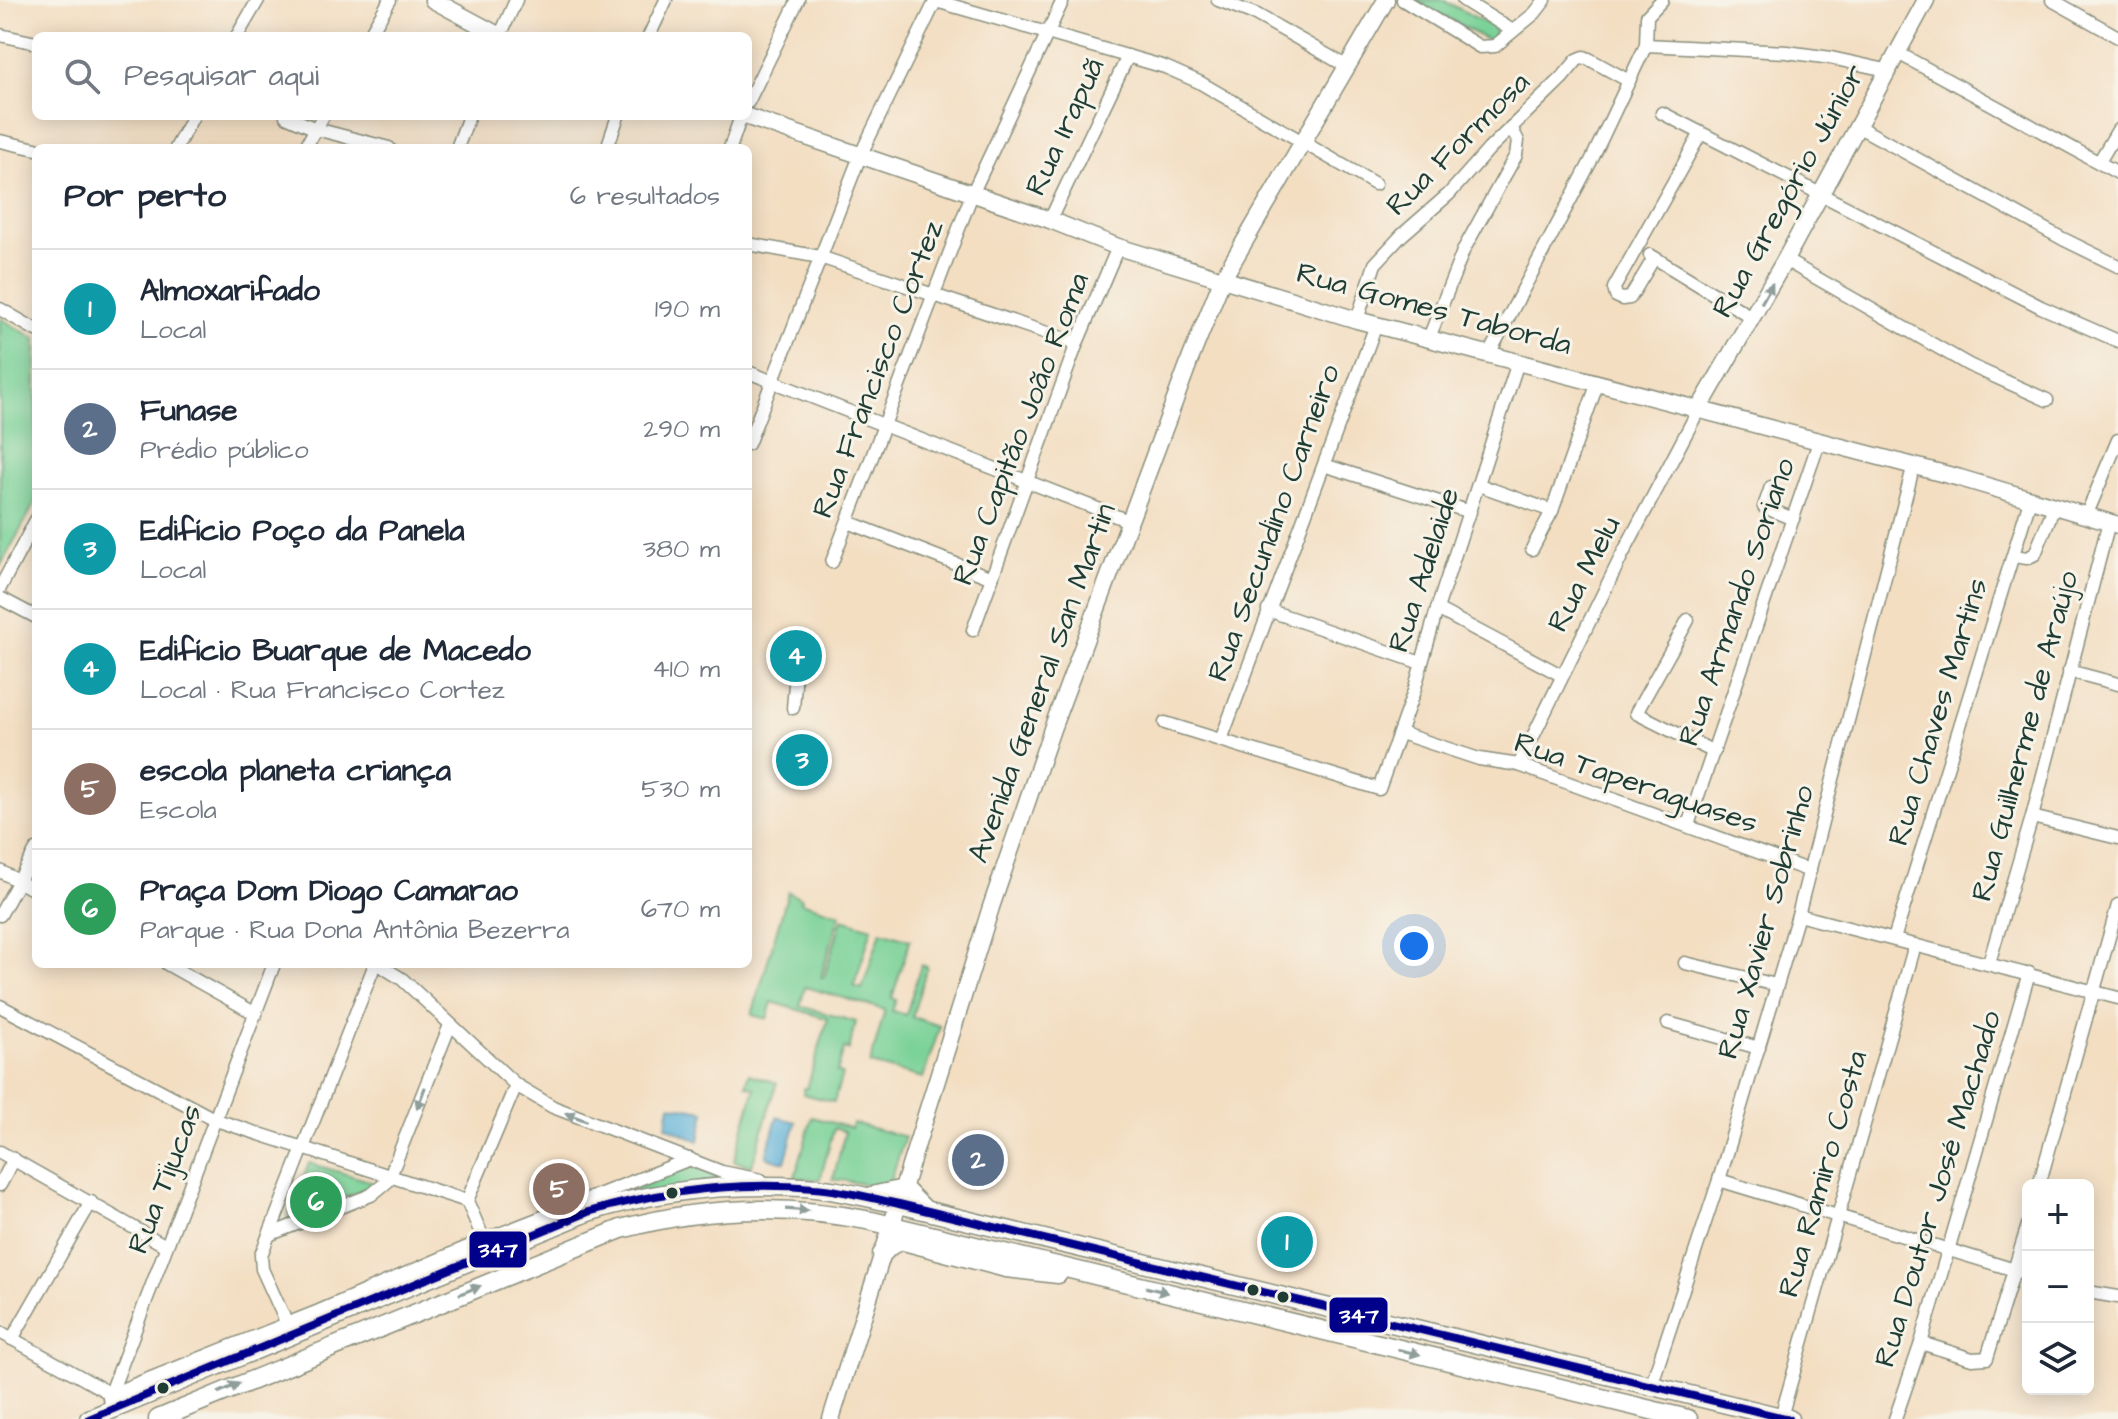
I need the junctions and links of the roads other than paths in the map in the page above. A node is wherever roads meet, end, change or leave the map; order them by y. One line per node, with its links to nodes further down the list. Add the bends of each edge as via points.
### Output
1 (258, 0): 18 (street)
2 (390, 0): 19 (street)
3 (433, 0): 20 (main road)
4 (516, 0): 21 (street)
5 (666, 0): 22 (street)
6 (798, 0): 33 (street)
7 (936, 0): 24 (street); 56 (street)
8 (1063, 0): 24 (street, Rua Francisco Cortez)
9 (1218, 0): 30 (street, via 1257,15)
10 (1386, 0): 30 (main road, Avenida General San Martin)
11 (1403, 0): 17 (street, via 1480,47 1495,46)
12 (1463, 0): 17 (street)
13 (1545, 0): 17 (street)
14 (1662, 0): 27 (street, via 1647,16)
15 (1926, 0): 28 (main road, Rua Gregório Júnior)
16 (2052, 0): 25 (street)
17 (1513, 31)
18 (239, 32)
19 (371, 32)
20 (493, 32)
21 (502, 32)
22 (651, 32)
23 (0, 35): 26 (street)
24 (1046, 35): 29 (street); 60 (street, Rua Francisco Cortez)
25 (2118, 37)
26 (32, 42)
27 (1646, 45): 31 (street, via 1787,52); 32 (street)
28 (1896, 52): 31 (main road, Rua Gregório Júnior); 57 (street)
29 (1128, 56): 48 (street, via 1199,82); 62 (street, Rua Irapuã)
30 (1348, 67): 48 (main road, Avenida General San Martin)
31 (1886, 70): 42 (main road, Rua Gregório Júnior)
32 (1629, 81): 43 (street, Rua Formosa, via 1580,57); 80 (street)
33 (752, 94)
34 (1662, 113): 46 (street)
35 (752, 119): 56 (main road, Rua Gomes Taborda)
36 (191, 120): 49 (street)
37 (295, 120): 44 (street)
38 (321, 120): 44 (street)
39 (468, 120): 52 (street)
40 (617, 120): 53 (street)
41 (741, 120): 54 (street)
42 (1857, 126): 61 (main road, Rua Gregório Júnior); 69 (street)
43 (1511, 127): 74 (street, Rua Formosa, via 1375,264); 77 (street, via 1518,141 1516,155 1464,249)
44 (316, 129): 50 (street); 51 (street)
45 (2118, 130): 57 (street)
46 (1701, 133): 61 (street); 65 (street)
47 (0, 141): 55 (street)
48 (1304, 142): 59 (street); 70 (main road, Avenida General San Martin)
49 (178, 144)
50 (307, 144)
51 (374, 144)
52 (458, 144)
53 (608, 144)
54 (732, 144)
55 (32, 148)
56 (860, 156): 60 (main road, Rua Gomes Taborda); 66 (street)
57 (2099, 162): 58 (street)
58 (2118, 173)
59 (1375, 184)
60 (972, 194): 62 (main road, Rua Gomes Taborda); 71 (street, Rua Francisco Cortez)
61 (1820, 196): 68 (main road, Rua Gregório Júnior); 78 (street)
62 (1050, 220): 64 (main road, Rua Gomes Taborda)
63 (752, 245): 66 (street)
64 (1118, 247): 70 (main road, Rua Gomes Taborda); 79 (street, Rua Capitão João Roma)
65 (1638, 249): 67 (street); 67 (street, via 1614,288 1616,296 1630,298)
66 (820, 257): 71 (street); 83 (street)
67 (1654, 258): 73 (street)
68 (1785, 260): 73 (main road, Rua Gregório Júnior, one-way to 68); 85 (street, via 1969,365)
69 (2118, 266)
70 (1222, 280): 74 (main road, Rua Gomes Taborda); 103 (main road, Avenida General San Martin)
71 (932, 296): 79 (street); 87 (street, Rua Francisco Cortez)
72 (0, 309): 76 (street)
73 (1753, 318): 86 (main road, Rua Gregório Júnior)
74 (1357, 320): 75 (main road, Rua Gomes Taborda)
75 (1376, 325): 77 (main road, Rua Gomes Taborda); 91 (street, Rua Secundino Carneiro)
76 (32, 328)
77 (1429, 338): 80 (main road, Rua Gomes Taborda)
78 (2118, 341)
79 (1077, 343): 93 (street, Rua Capitão João Roma)
80 (1489, 354): 81 (main road, Rua Gomes Taborda)
81 (1518, 362): 84 (main road, Rua Gomes Taborda); 94 (street, Rua Adelaide)
82 (752, 373): 83 (street)
83 (773, 381): 87 (street); 88 (street)
84 (1598, 382): 86 (main road, Rua Gomes Taborda); 98 (street)
85 (2047, 400)
86 (1699, 409): 90 (main road, Rua Gomes Taborda); 119 (street, Rua Melu)
87 (885, 424): 93 (street); 102 (street, Rua Francisco Cortez)
88 (752, 434)
89 (2118, 440): 100 (street)
90 (1819, 442): 92 (main road, Rua Gomes Taborda); 101 (street, Rua Armando Soriano)
91 (1324, 465): 99 (street); 113 (street, Rua Secundino Carneiro)
92 (1913, 468): 96 (main road, Rua Gomes Taborda); 133 (street, Rua Xavier Sobrinho)
93 (1028, 480): 103 (street); 109 (street, Rua Capitão João Roma)
94 (1479, 485): 98 (street); 99 (street, Rua Adelaide)
95 (1771, 487): 101 (street, via 1764,507)
96 (2030, 500): 97 (main road, Rua Gomes Taborda); 107 (street, Rua Chaves Martins)
97 (2054, 507): 100 (main road, Rua Gomes Taborda); 107 (street, via 2035,554)
98 (1552, 511): 106 (street)
99 (1470, 512): 112 (street, Rua Adelaide)
100 (2086, 516): 104 (main road, Rua Gomes Taborda)
101 (1793, 519): 126 (street, Rua Armando Soriano)
102 (848, 522): 108 (street, Rua Francisco Cortez); 109 (street)
103 (1131, 522): 170 (main road, Avenida General San Martin, via 996,892)
104 (2114, 524): 118 (street, Rua Guilherme de Araújo)
105 (32, 528): 110 (street)
106 (1532, 549)
107 (2014, 556): 139 (street, Rua Chaves Martins)
108 (832, 562)
109 (992, 578): 116 (street, Rua Capitão João Roma)
110 (0, 588)
111 (0, 598): 114 (street)
112 (1437, 609): 117 (street, Rua Adelaide); 119 (street)
113 (1268, 610): 117 (street); 125 (street, Rua Secundino Carneiro)
114 (32, 615)
115 (1688, 620): 126 (street, via 1636,713)
116 (973, 630)
117 (1421, 663): 124 (street, Rua Adelaide)
118 (2069, 671): 121 (street); 128 (street, Rua Guilherme de Araújo)
119 (1561, 675): 127 (street, Rua Melu)
120 (795, 684): 122 (street)
121 (2118, 684)
122 (793, 708)
123 (1165, 723): 125 (street)
124 (1400, 733): 125 (street, Rua Adelaide, via 1376,791); 127 (street, Rua Taperaguases, via 1479,759)
125 (1221, 740)
126 (1714, 752): 129 (street, Rua Armando Soriano)
127 (1519, 765): 129 (street, Rua Taperaguases)
128 (2032, 817): 130 (street); 142 (street, Rua Guilherme de Araújo)
129 (1688, 825): 133 (street, Rua Taperaguases)
130 (2118, 838)
131 (32, 857): 134 (street)
132 (0, 871): 134 (street)
133 (1810, 871): 138 (street, Rua Xavier Sobrinho)
134 (19, 881): 135 (street); 137 (street)
135 (32, 889)
136 (2118, 905): 149 (street)
137 (0, 915)
138 (1798, 915): 139 (street); 148 (street, Rua Xavier Sobrinho)
139 (1894, 939): 140 (street)
140 (1915, 945): 142 (street); 174 (street, Rua Ramiro Costa)
141 (1685, 963): 148 (street)
142 (1989, 963): 147 (street)
143 (174, 968): 152 (street)
144 (273, 968): 152 (street, Rua Tijucas)
145 (375, 968): 159 (street)
146 (386, 968): 154 (street)
147 (2029, 973): 149 (street); 180 (street, Rua Doutor José Machado)
148 (1776, 985): 155 (street, Rua Xavier Sobrinho)
149 (2094, 992): 150 (street); 165 (street)
150 (2118, 998)
151 (0, 1006): 157 (street)
152 (256, 1014): 157 (street, Rua Tijucas)
153 (1668, 1023): 155 (street)
154 (450, 1025): 156 (street); 164 (street, one-way to 164)
155 (1759, 1048): 166 (street, Rua Xavier Sobrinho)
156 (516, 1085): 158 (street, one-way to 156, via 568,1114); 171 (street)
157 (216, 1120): 159 (street); 179 (street, Rua Tijucas)
158 (650, 1143): 162 (street); 163 (street, via 657,1160)
159 (304, 1150): 164 (street); 177 (street)
160 (0, 1152): 161 (street)
161 (14, 1159): 168 (street); 172 (street)
162 (690, 1159): 163 (street); 167 (street)
163 (650, 1174): 178 (street)
164 (390, 1178): 171 (street); 177 (street, via 371,1195)
165 (2041, 1179)
166 (1719, 1180): 174 (street); 190 (street, Rua Xavier Sobrinho)
167 (736, 1181): 169 (highway); 173 (highway, via 742,1196); 193 (highway, via 588,1212)
168 (0, 1185)
169 (812, 1188): 170 (highway); 173 (highway, via 774,1193)
170 (902, 1196): 176 (main road, Avenida General San Martin); 182 (highway, via 926,1211)
171 (467, 1201): 178 (street)
172 (91, 1202): 179 (street); 188 (street)
173 (734, 1209): 175 (highway, one-way to 175); 195 (highway, one-way to 173, via 621,1229 666,1216)
174 (1837, 1215): 180 (street); 194 (street, Rua Ramiro Costa)
175 (859, 1218): 176 (highway); 181 (highway, via 877,1236)
176 (896, 1233): 181 (highway); 183 (highway, via 927,1233); 183 (highway, via 1030,1273)
177 (271, 1234): 187 (street, via 261,1264)
178 (484, 1240): 187 (street)
179 (166, 1246): 191 (street, Rua Tijucas)
180 (1948, 1248): 184 (street); 189 (street, Rua Doutor José Machado)
181 (882, 1254): 196 (main road)
182 (1123, 1258): 183 (highway); 190 (highway)
183 (1081, 1271): 192 (highway, one-way to 192)
184 (2022, 1272): 189 (street, via 1987,1358 1972,1359)
185 (2094, 1293): 186 (street)
186 (2118, 1297)
187 (287, 1324): 191 (street)
188 (6, 1335): 191 (street)
189 (1921, 1343): 198 (street, Rua Doutor José Machado)
190 (1651, 1386): 194 (highway)
191 (111, 1394): 193 (street, Rua Tijucas)
192 (1669, 1416): 197 (highway)
193 (98, 1417)
194 (1785, 1418)
195 (158, 1419)
196 (831, 1419)
197 (1688, 1419)
198 (1895, 1419)

